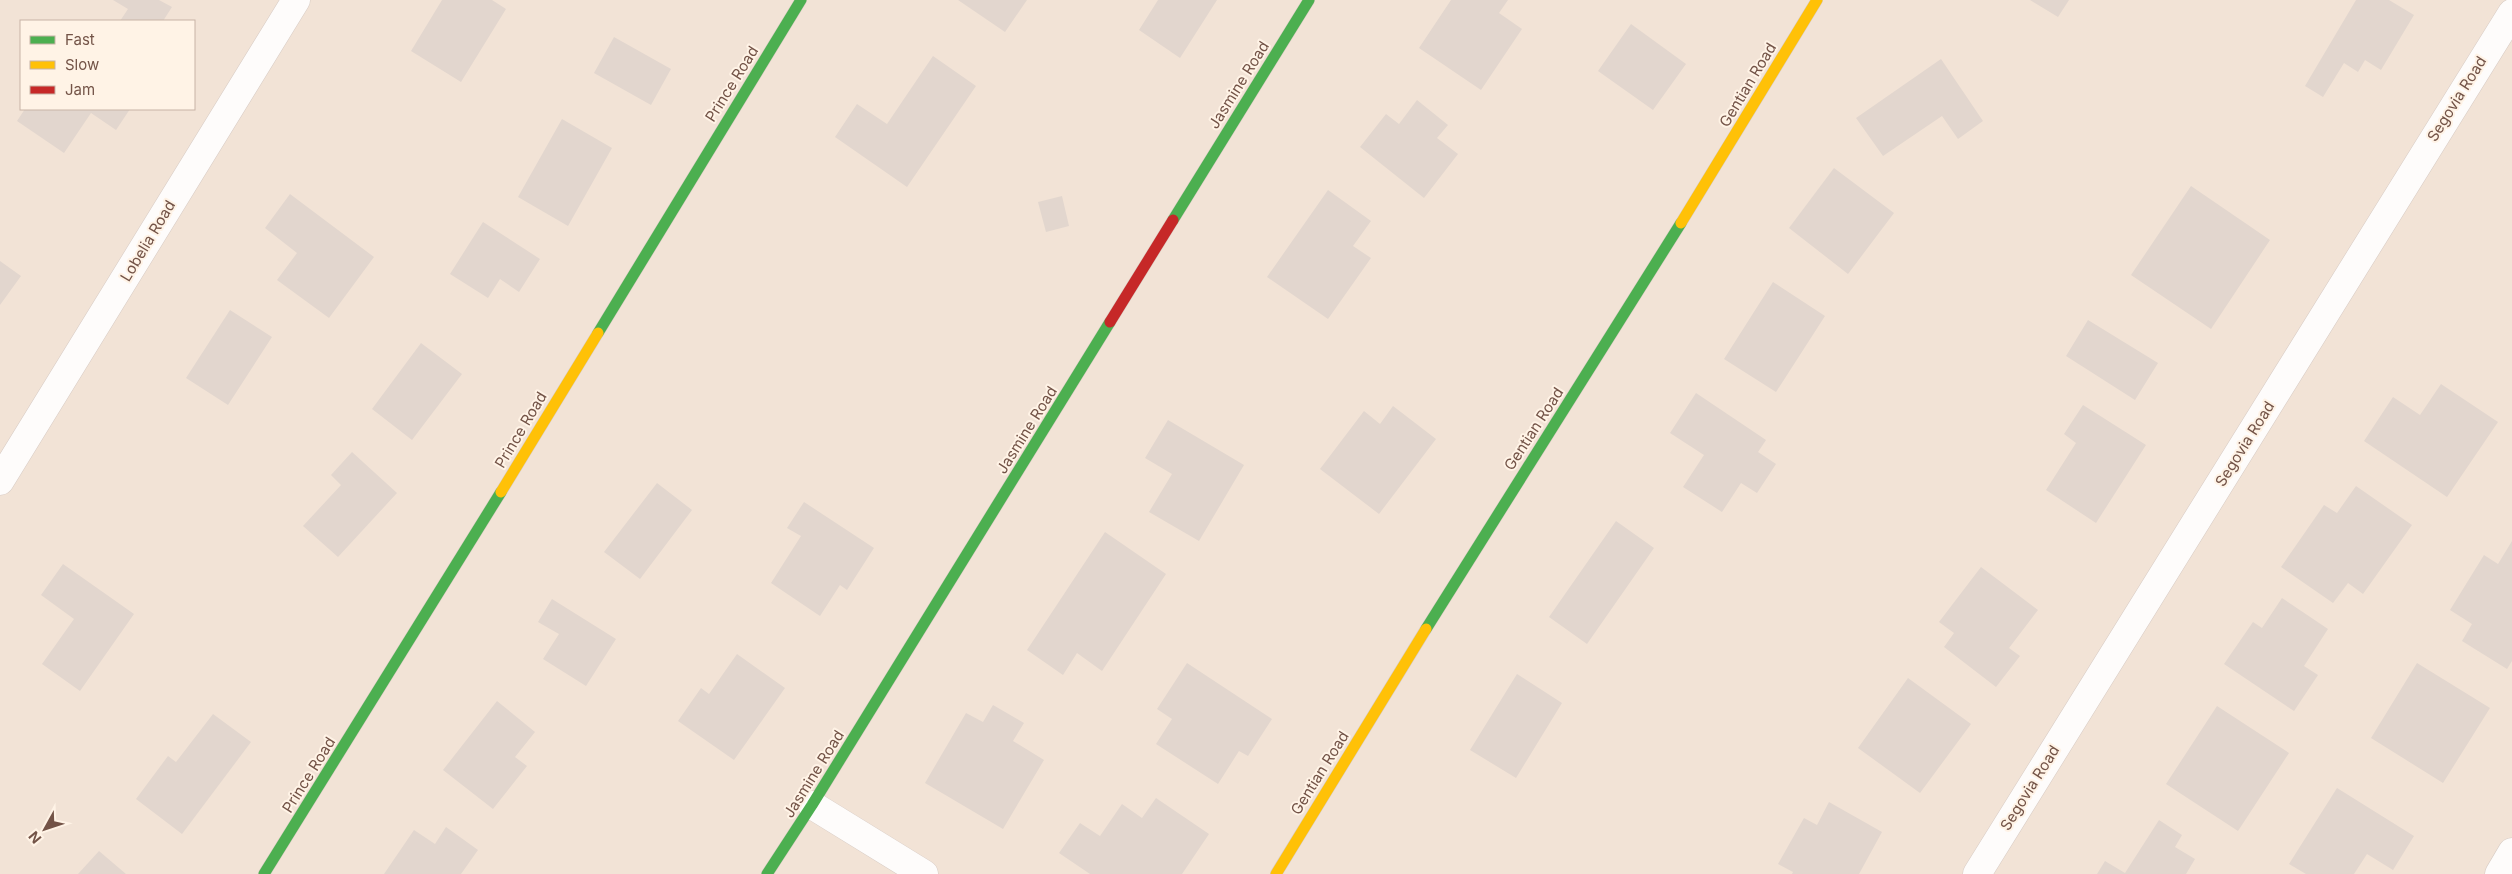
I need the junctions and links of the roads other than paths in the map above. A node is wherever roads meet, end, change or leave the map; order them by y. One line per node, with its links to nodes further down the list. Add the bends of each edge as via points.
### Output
1 (296, 0): 6 (street, Lobelia Road)
2 (801, 0): 9 (street, Prince Road)
3 (1309, 0): 7 (street, Jasmine Road)
4 (1817, 0): 12 (street, Gentian Road)
5 (2512, 13): 13 (street, Segovia Road)
6 (0, 481)
7 (812, 806): 10 (street, Jasmine Road); 11 (street)
8 (2512, 852): 14 (street)
9 (264, 874)
10 (767, 874)
11 (924, 874)
12 (1276, 874)
13 (1977, 874)
14 (2499, 874)

